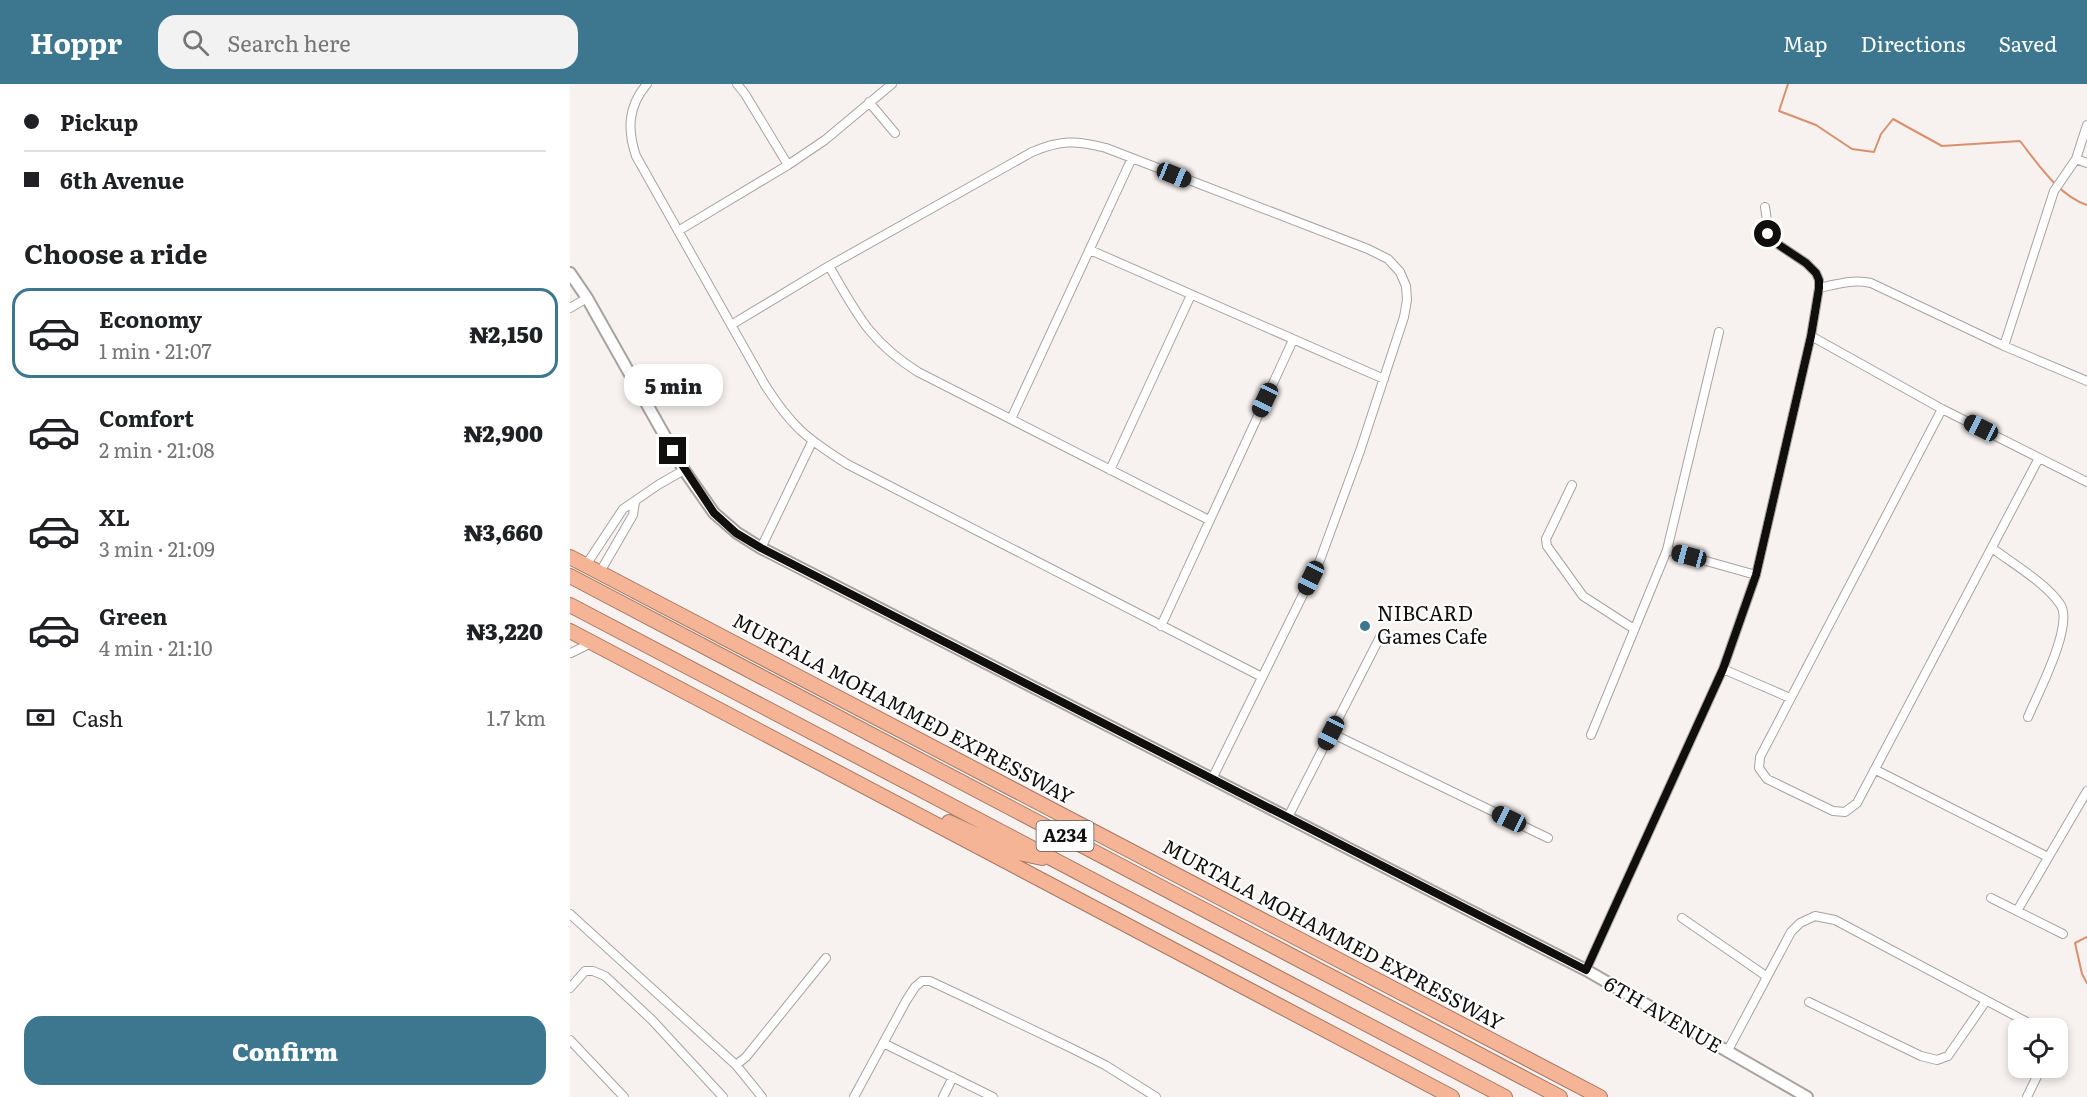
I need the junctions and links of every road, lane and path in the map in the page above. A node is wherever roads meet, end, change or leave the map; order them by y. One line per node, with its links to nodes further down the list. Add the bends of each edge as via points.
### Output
1 (647, 84): 12 (street, via 633,105 631,141)
2 (737, 84): 10 (street)
3 (892, 84): 4 (street)
4 (869, 102): 6 (street); 10 (street)
5 (2087, 125): 8 (street)
6 (895, 133)
7 (1132, 158): 13 (street); 14 (street, via 1084,142 1049,145); 25 (street, via 1388,259 1403,279 1407,300)
8 (2074, 163): 9 (street); 24 (street, via 2054,191)
9 (2087, 163)
10 (788, 165): 12 (street)
11 (1765, 207): 16 (street, via 1768,234 1816,273)
12 (678, 231): 20 (street)
13 (1090, 250): 17 (street); 28 (street)
14 (829, 266): 20 (street); 28 (street, via 865,327 896,358)
15 (570, 273): 18 (street, 6TH AVENUE)
16 (1819, 288): 22 (street); 24 (street, via 1858,280 1871,283)
17 (1191, 295): 23 (street); 32 (street)
18 (587, 298): 19 (street); 31 (street, 6TH AVENUE)
19 (570, 308)
20 (731, 325): 29 (street, via 783,412)
21 (1719, 332): 39 (street)
22 (1811, 336): 27 (street); 43 (street)
23 (1293, 340): 25 (street); 36 (street)
24 (2004, 346): 26 (street)
25 (1384, 379): 53 (street, via 1320,560)
26 (2087, 381)
27 (1942, 409): 30 (street); 54 (street)
28 (1011, 419): 32 (street)
29 (812, 442): 37 (street); 46 (street, via 847,464)
30 (2039, 458): 33 (street); 38 (street)
31 (684, 470): 35 (street); 37 (street, 6TH AVENUE, via 714,513)
32 (1110, 470): 36 (street)
33 (2087, 482)
34 (1572, 485): 47 (street, via 1546,546 1583,596)
35 (635, 502): 41 (street, via 623,509); 42 (street, via 633,515)
36 (1209, 520): 46 (street)
37 (761, 548): 60 (street, 6TH AVENUE)
38 (1992, 548): 55 (street, via 2049,591 2062,606 2065,620 2061,639); 59 (street)
39 (1667, 550): 43 (street); 47 (street)
40 (570, 557): 41 (highway, MURTALA MOHAMMED EXPRESSWAY)
41 (586, 565): 42 (highway, MURTALA MOHAMMED EXPRESSWAY)
42 (600, 572): 58 (highway, MURTALA MOHAMMED EXPRESSWAY)
43 (1756, 575): 52 (street)
44 (570, 576): 64 (highway, MURTALA MOHAMMED EXPRESSWAY / A234)
45 (570, 605): 67 (highway, A234)
46 (1161, 626): 53 (street)
47 (1634, 629): 57 (street)
48 (570, 632): 50 (highway)
49 (1382, 635): 56 (street)
50 (591, 642): 51 (street); 62 (highway)
51 (570, 653)
52 (1723, 669): 54 (street); 74 (street)
53 (1262, 677): 60 (street)
54 (1790, 698): 59 (street, via 1760,757 1759,768 1767,779 1833,811 1845,812 1857,803)
55 (2028, 717)
56 (1331, 733): 63 (street); 65 (street)
57 (1591, 735)
58 (978, 770): 64 (highway); 96 (highway, MURTALA MOHAMMED EXPRESSWAY)
59 (1876, 770): 66 (street)
60 (1212, 779): 63 (street, 6TH AVENUE)
61 (2087, 791): 66 (street)
62 (885, 798): 67 (highway, via 937,816 1014,852); 93 (highway)
63 (1288, 818): 74 (street, 6TH AVENUE)
64 (1037, 822): 95 (highway, MURTALA MOHAMMED EXPRESSWAY / A234)
65 (1548, 838)
66 (2048, 857): 69 (street)
67 (1063, 863): 94 (highway, A234)
68 (1991, 898): 69 (street)
69 (2017, 911): 72 (street)
70 (570, 914): 83 (street)
71 (1682, 918): 75 (street)
72 (2063, 934)
73 (826, 958): 83 (street)
74 (1586, 970): 82 (street, 6TH AVENUE)
75 (1766, 976): 77 (street, via 1791,932 1815,916 1835,920); 82 (street)
76 (571, 985): 87 (street, via 585,971 605,976)
77 (1986, 1001): 78 (street, via 1948,1056 1937,1060); 79 (street)
78 (1809, 1002)
79 (2019, 1018)
80 (570, 1040): 86 (street)
81 (884, 1043): 84 (street); 89 (street); 92 (street, via 915,987 930,981 1105,1065)
82 (1727, 1052): 97 (street, 6TH AVENUE)
83 (736, 1065): 88 (street)
84 (953, 1077): 90 (street); 91 (street)
85 (2037, 1078): 98 (street)
86 (624, 1097)
87 (723, 1097)
88 (762, 1097)
89 (854, 1097)
90 (943, 1097)
91 (993, 1097)
92 (1156, 1097)
93 (1452, 1097)
94 (1505, 1097)
95 (1560, 1097)
96 (1600, 1097)
97 (1807, 1097)
98 (2027, 1097)

